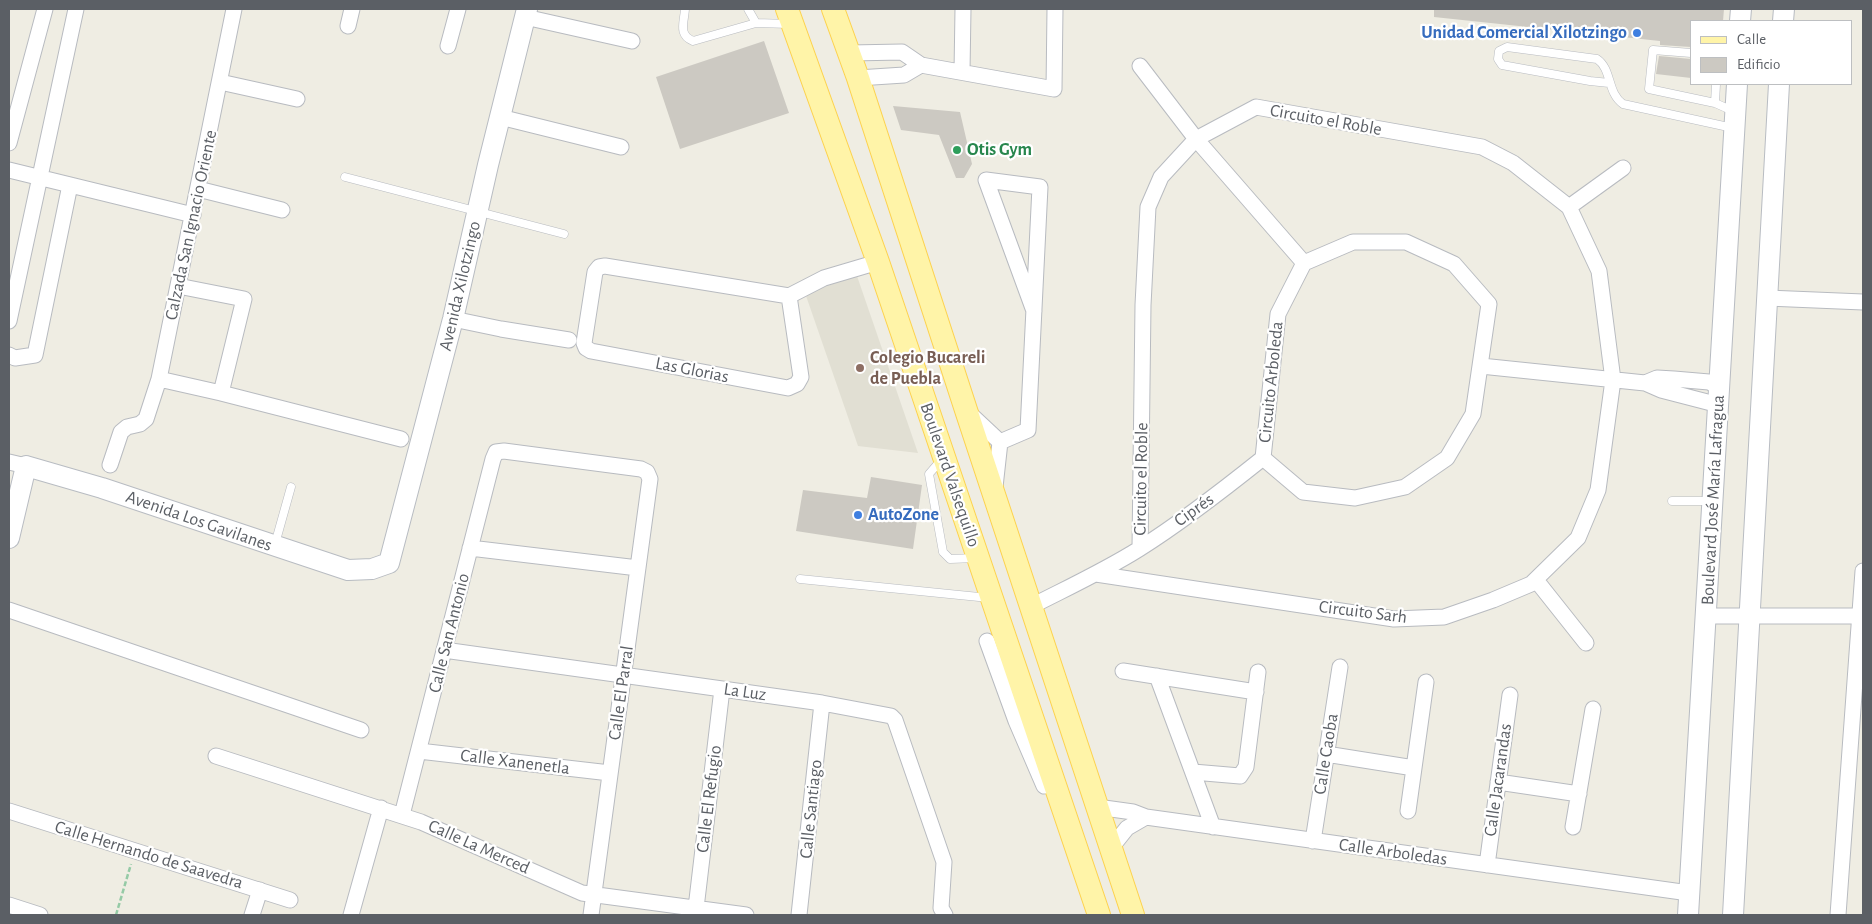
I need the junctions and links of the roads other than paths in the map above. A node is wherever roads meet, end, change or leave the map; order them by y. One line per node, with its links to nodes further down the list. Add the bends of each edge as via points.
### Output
1 (45, 9): 33 (street)
2 (76, 9): 39 (street)
3 (234, 9): 23 (street, Calzada San Ignacio Oriente)
4 (352, 9): 14 (street)
5 (458, 9): 16 (street)
6 (685, 9): 13 (lane, via 683,32 693,41)
7 (748, 9): 13 (lane)
8 (963, 9): 21 (street)
9 (1055, 9): 21 (street, via 1054,89)
10 (837, 10): 17 (main road, Boulevard Valsequillo)
11 (526, 13): 15 (street); 30 (main road, Avenida Xilotzingo)
12 (791, 14): 13 (lane); 47 (main road, Boulevard Valsequillo); 75 (lane)
13 (756, 22)
14 (348, 26)
15 (632, 41)
16 (448, 46)
17 (850, 53): 19 (street, via 902,52); 22 (main road, Boulevard Valsequillo)
18 (1690, 53): 29 (lane, via 1653,50 1649,88)
19 (921, 65): 21 (street); 22 (street, via 904,75)
20 (1140, 66): 32 (street)
21 (962, 72)
22 (858, 78): 63 (main road, Boulevard Valsequillo)
23 (220, 82): 28 (street); 41 (street, Calzada San Ignacio Oriente)
24 (1609, 83): 24 (lane, via 1603,64 1597,59 1507,47 1499,51 1498,60 1502,65); 31 (lane, via 1616,100 1623,104)
25 (1716, 85): 29 (lane)
26 (1737, 85): 31 (main road, Boulevard José María Lafragua)
27 (1779, 85): 51 (main road)
28 (297, 99)
29 (1715, 104): 31 (lane)
30 (500, 117): 34 (street); 44 (main road, Avenida Xilotzingo)
31 (1735, 120): 62 (main road, Boulevard José María Lafragua)
32 (1196, 139): 42 (street, Circuito el Roble, via 1256,107 1482,148 1513,163); 48 (street); 79 (street, Circuito el Roble, via 1161,177 1148,207)
33 (9, 143)
34 (621, 147)
35 (877, 165): 144 (lane)
36 (1623, 168): 42 (street)
37 (9, 170): 39 (street)
38 (345, 177): 44 (lane)
39 (39, 178): 40 (street); 55 (street)
40 (70, 185): 45 (street); 57 (street, via 36,355)
41 (198, 189): 43 (street); 45 (street, Calzada San Ignacio Oriente)
42 (1569, 207): 60 (street, Circuito el Roble, via 1599,271)
43 (282, 210)
44 (478, 212): 46 (lane); 54 (main road, Avenida Xilotzingo)
45 (193, 215): 49 (street, Calzada San Ignacio Oriente)
46 (564, 234)
47 (878, 262): 50 (street, via 824,278); 66 (main road, Boulevard Valsequillo)
48 (1304, 263): 58 (street, Circuito Arboleda, via 1353,242 1406,242 1454,264 1489,304); 67 (street, Circuito Arboleda, via 1278,314)
49 (178, 286): 59 (street, Calzada San Ignacio Oriente); 61 (street, via 244,298)
50 (789, 296): 50 (street, Las Glorias, via 801,377 797,384 788,388 591,351 584,343 595,272 605,266)
51 (1767, 298): 52 (street); 91 (main road)
52 (1863, 302)
53 (1034, 311): 53 (street, via 1040,187 986,180 1003,227); 65 (street, via 1028,430)
54 (453, 319): 56 (street); 81 (main road, Avenida Xilotzingo)
55 (9, 321)
56 (569, 340)
57 (9, 356)
58 (1481, 366): 60 (street); 67 (street, Circuito Arboleda, via 1474,414 1447,458 1405,487 1355,498 1302,492)
59 (159, 379): 61 (street); 69 (street, Calzada San Ignacio Oriente, via 146,419 121,432)
60 (1613, 380): 62 (street, via 1645,383 1657,378 1710,382); 86 (street, Circuito Sarh, via 1598,490 1578,538)
61 (221, 393): 64 (street)
62 (1719, 397): 74 (main road, Boulevard José María Lafragua)
63 (966, 410): 65 (street); 72 (main road, Boulevard Valsequillo)
64 (402, 439)
65 (1000, 442): 72 (street)
66 (944, 457): 80 (main road, Boulevard Valsequillo); 80 (lane, via 929,474 943,552 950,559)
67 (1263, 458): 79 (street, Ciprés)
68 (18, 464): 76 (main road); 77 (main road, Avenida Los Gavilanes, via 102,488)
69 (110, 465)
70 (648, 472): 78 (street, Calle San Antonio, via 496,452); 82 (street, Calle El Parral, via 650,479)
71 (292, 486): 77 (lane)
72 (994, 493): 88 (main road, Boulevard Valsequillo)
73 (1672, 501): 74 (lane)
74 (1713, 501): 90 (main road, Boulevard José María Lafragua)
75 (979, 533)
76 (9, 538)
77 (275, 546): 81 (main road, Avenida Los Gavilanes, via 348,570)
78 (470, 548): 82 (street); 96 (street, Calle San Antonio)
79 (1140, 548): 84 (street, Ciprés)
80 (978, 558): 87 (main road, Boulevard Valsequillo)
81 (389, 564)
82 (638, 568): 100 (street, Calle El Parral)
83 (1863, 571): 92 (street)
84 (1096, 574): 86 (street, Circuito Sarh, via 1394,619 1444,617); 88 (street)
85 (800, 579): 87 (lane)
86 (1536, 580): 95 (street)
87 (991, 598): 113 (main road, Boulevard Valsequillo)
88 (1030, 606): 119 (main road, Boulevard Valsequillo)
89 (9, 610): 108 (street)
90 (1706, 616): 91 (street); 131 (main road, Boulevard José María Lafragua)
91 (1749, 616): 92 (street); 147 (main road)
92 (1862, 616): 148 (street)
93 (1014, 636): 143 (lane)
94 (987, 641): 113 (street, via 1016,721)
95 (1586, 643)
96 (444, 650): 100 (street, La Luz); 109 (street, Calle San Antonio)
97 (1340, 667): 110 (street, Calle Caoba)
98 (1123, 671): 101 (street)
99 (1258, 672): 104 (street)
100 (624, 675): 103 (street, La Luz); 115 (street, Calle El Parral)
101 (1157, 676): 104 (street); 114 (street)
102 (1426, 682): 112 (street)
103 (722, 689): 106 (street, La Luz); 134 (street, Calle El Refugio)
104 (1256, 692): 114 (street, via 1244,772 1240,776)
105 (1510, 696): 116 (street, Calle Jacarandas)
106 (822, 703): 140 (street, Calle Santiago); 141 (street, La Luz, via 886,714 895,720 944,862 941,908)
107 (1592, 709): 117 (street)
108 (362, 730)
109 (419, 751): 115 (street, Calle Xanenetla); 122 (street, Calle San Antonio)
110 (1326, 754): 112 (street); 126 (street, Calle Caoba)
111 (216, 756): 118 (street, Calle La Merced)
112 (1414, 768): 121 (street)
113 (1044, 771): 142 (main road, Boulevard Valsequillo)
114 (1193, 772): 124 (street)
115 (610, 773): 130 (street, Calle El Parral)
116 (1498, 782): 117 (street); 128 (street, Calle Jacarandas)
117 (1579, 794): 125 (street)
118 (381, 808): 122 (street, Calle La Merced); 137 (street)
119 (1097, 808): 123 (street, Calle Arboledas, via 1133,812); 127 (main road, Boulevard Valsequillo)
120 (9, 811): 129 (street, Calle Hernando de Saavedra)
121 (1408, 811)
122 (402, 815): 130 (street, Calle La Merced, via 582,893)
123 (1146, 818): 124 (street, Calle Arboledas); 127 (street, via 1128,828)
124 (1213, 827): 126 (street, Calle Arboledas)
125 (1573, 828)
126 (1313, 841): 128 (street, Calle Arboledas)
127 (1111, 848): 145 (main road, Boulevard Valsequillo)
128 (1487, 865): 131 (street, Calle Arboledas)
129 (260, 890): 132 (street, Calle Hernando de Saavedra); 136 (street)
130 (594, 894): 134 (street, Calle La Merced); 138 (street, Calle El Parral)
131 (1689, 894): 146 (main road, Boulevard José María Lafragua)
132 (290, 900)
133 (9, 905): 135 (street)
134 (696, 908): 139 (street, Calle La Merced)
135 (40, 915)
136 (252, 915)
137 (351, 915)
138 (591, 915)
139 (746, 915)
140 (799, 915)
141 (945, 915)
142 (1099, 915)
143 (1107, 915)
144 (1127, 915)
145 (1134, 915)
146 (1688, 915)
147 (1733, 915)
148 (1838, 915)

